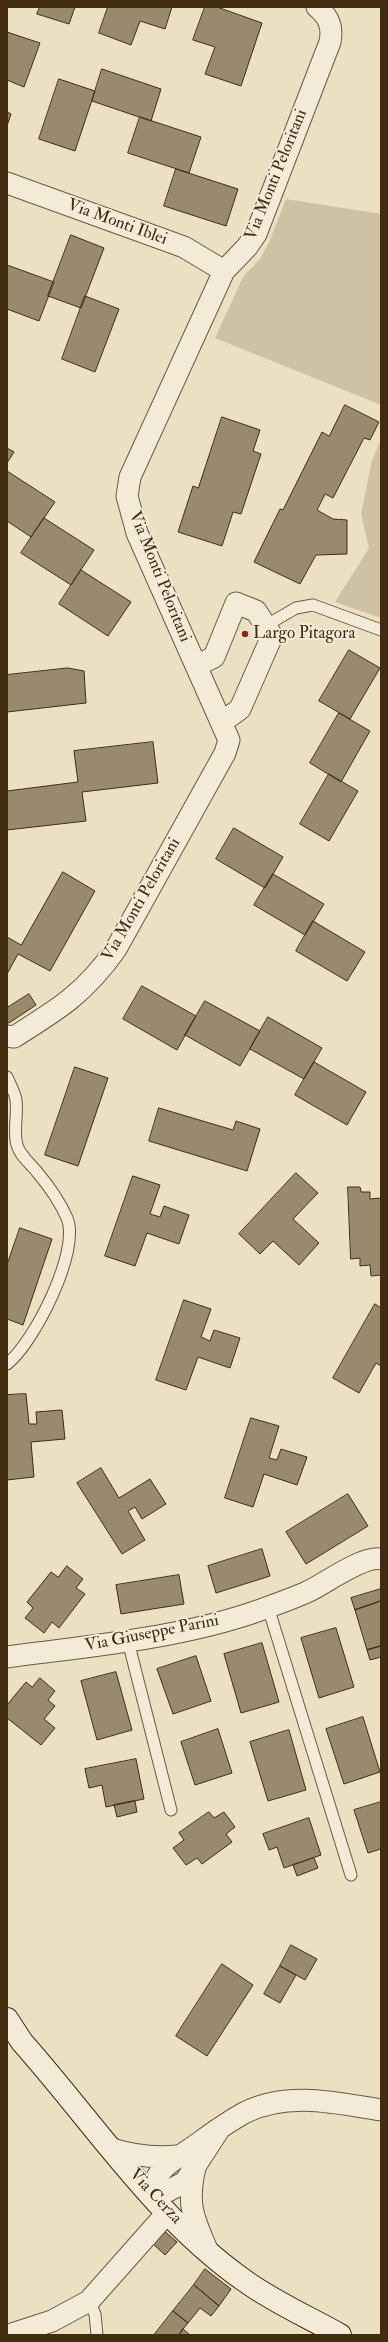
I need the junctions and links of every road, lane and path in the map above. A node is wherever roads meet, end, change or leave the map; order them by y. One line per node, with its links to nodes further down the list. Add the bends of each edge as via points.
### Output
1 (317, 7): 3 (street, Via Monti Peloritani, via 331,24 330,42 256,234)
2 (7, 183): 3 (street, Via Monti Iblei, via 184,248)
3 (224, 271): 6 (street, Via Monti Peloritani, via 130,477 127,496 137,533)
4 (265, 626): 5 (lane, via 296,608 314,605); 6 (street, via 256,611 236,603 214,657); 7 (street, via 272,636 240,709)
5 (381, 630)
6 (196, 666): 7 (street, Via Monti Peloritani)
7 (222, 722): 8 (street, Via Monti Peloritani, via 228,740 225,753 116,949 100,971 66,1004 14,1037)
8 (7, 1036)
9 (7, 1078): 10 (lane, via 16,1099 17,1145 67,1218 70,1232 69,1246 41,1320 16,1356)
10 (7, 1364)
11 (381, 1559): 12 (street, Via Giuseppe Parini, via 355,1565 308,1591)
12 (268, 1607): 13 (street, Via Giuseppe Parini, via 199,1628); 16 (lane)
13 (128, 1641): 14 (street, Via Giuseppe Parini); 15 (lane)
14 (7, 1657)
15 (172, 1810)
16 (351, 1875)
17 (7, 2019): 20 (main road, Via Cerza, via 22,2042)
18 (381, 2110): 19 (street, via 318,2100 291,2100 247,2112)
19 (220, 2128): 21 (street); 22 (street)
20 (112, 2149): 21 (street, via 156,2158); 23 (main road, Via Cerza)
21 (177, 2156): 23 (street, via 164,2168)
22 (195, 2167): 23 (street, via 184,2182 175,2188); 25 (street, via 190,2205)
23 (150, 2195): 24 (main road, Via Cerza)
24 (167, 2213): 25 (main road, Via Cerza); 26 (street)
25 (208, 2252): 29 (main road, Via Cerza, via 245,2281)
26 (89, 2301): 27 (street, via 52,2321); 28 (lane, via 95,2314)
27 (8, 2335)
28 (97, 2335)
29 (340, 2335)

